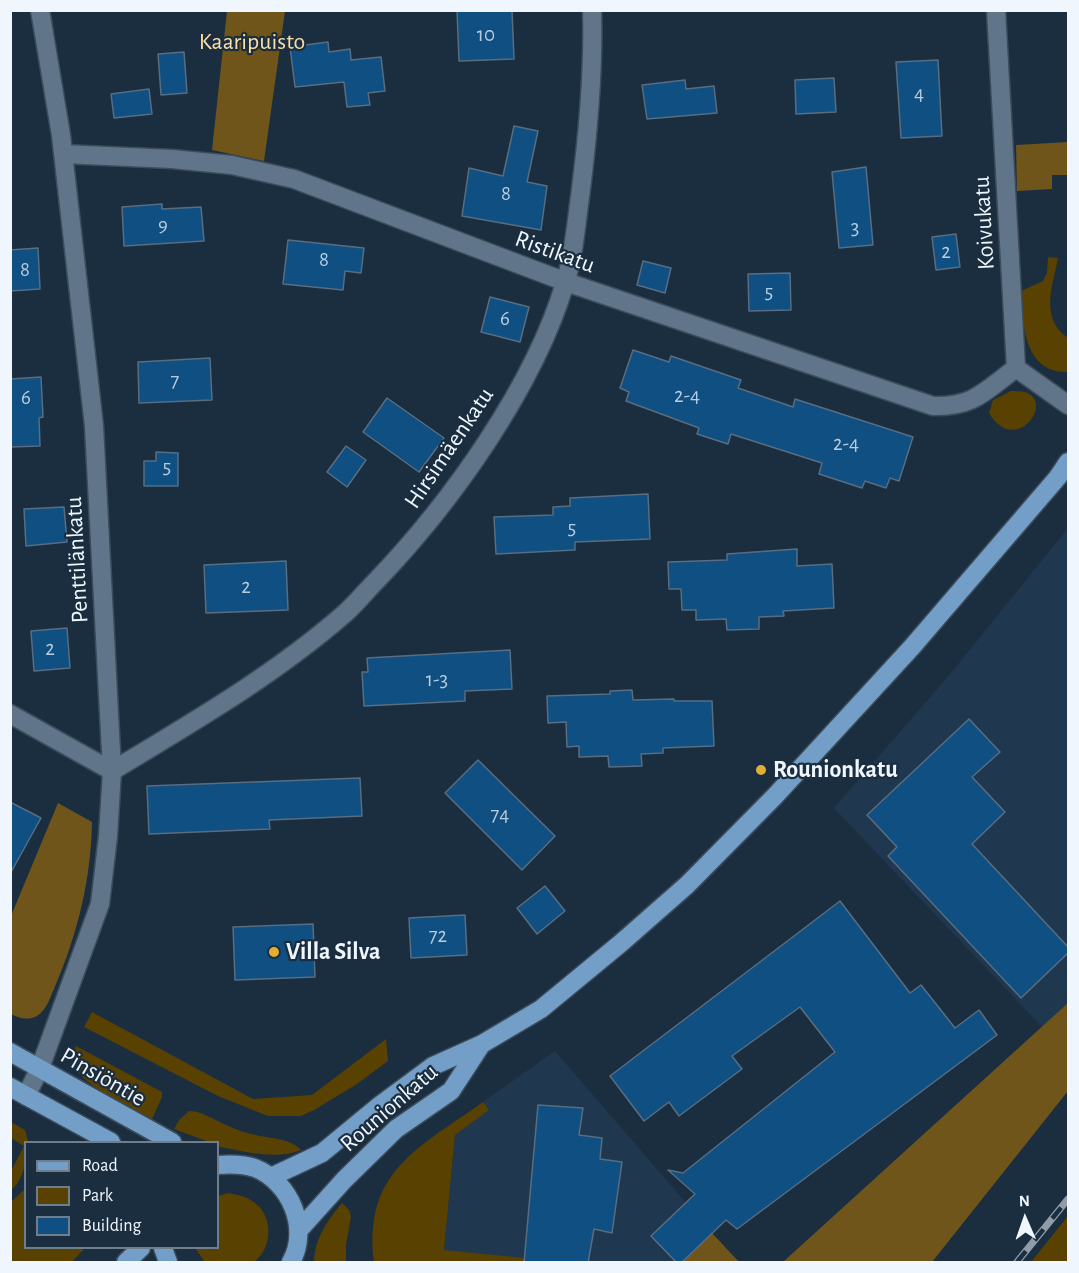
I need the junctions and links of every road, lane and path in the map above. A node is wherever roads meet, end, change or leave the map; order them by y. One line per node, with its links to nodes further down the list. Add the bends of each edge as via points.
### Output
1 (40, 10): 4 (street, Penttilänkatu)
2 (592, 10): 5 (street, Hirsimäenkatu, via 589,134)
3 (996, 10): 6 (street, Koivukatu)
4 (63, 154): 5 (street, Ristikatu, via 232,165 294,179); 10 (street, Penttilänkatu, via 94,426)
5 (566, 282): 6 (street, Ristikatu, via 933,406 966,403); 10 (street, Hirsimäenkatu, via 524,379 418,536 344,614 294,653 208,713)
6 (1016, 368): 7 (street)
7 (1068, 405)
8 (1068, 462): 11 (main road, Rounionkatu, via 912,647 687,885 541,1009)
9 (10, 714): 10 (street)
10 (112, 771): 13 (street, Penttilänkatu, via 100,904)
11 (482, 1044): 18 (main road, Rounionkatu, via 434,1066 322,1153); 19 (main road, Rounionkatu, via 451,1091 396,1129)
12 (10, 1052): 13 (main road, Pinsiöntie)
13 (40, 1068): 14 (street, Penttilänkatu); 16 (main road, Pinsiöntie)
14 (18, 1091): 15 (main road)
15 (107, 1141)
16 (168, 1141)
17 (219, 1165): 18 (main road, via 254,1168)
18 (271, 1177): 19 (main road, via 295,1210)
19 (299, 1230): 21 (main road)
20 (140, 1249): 22 (main road)
21 (294, 1260)
22 (126, 1263)

